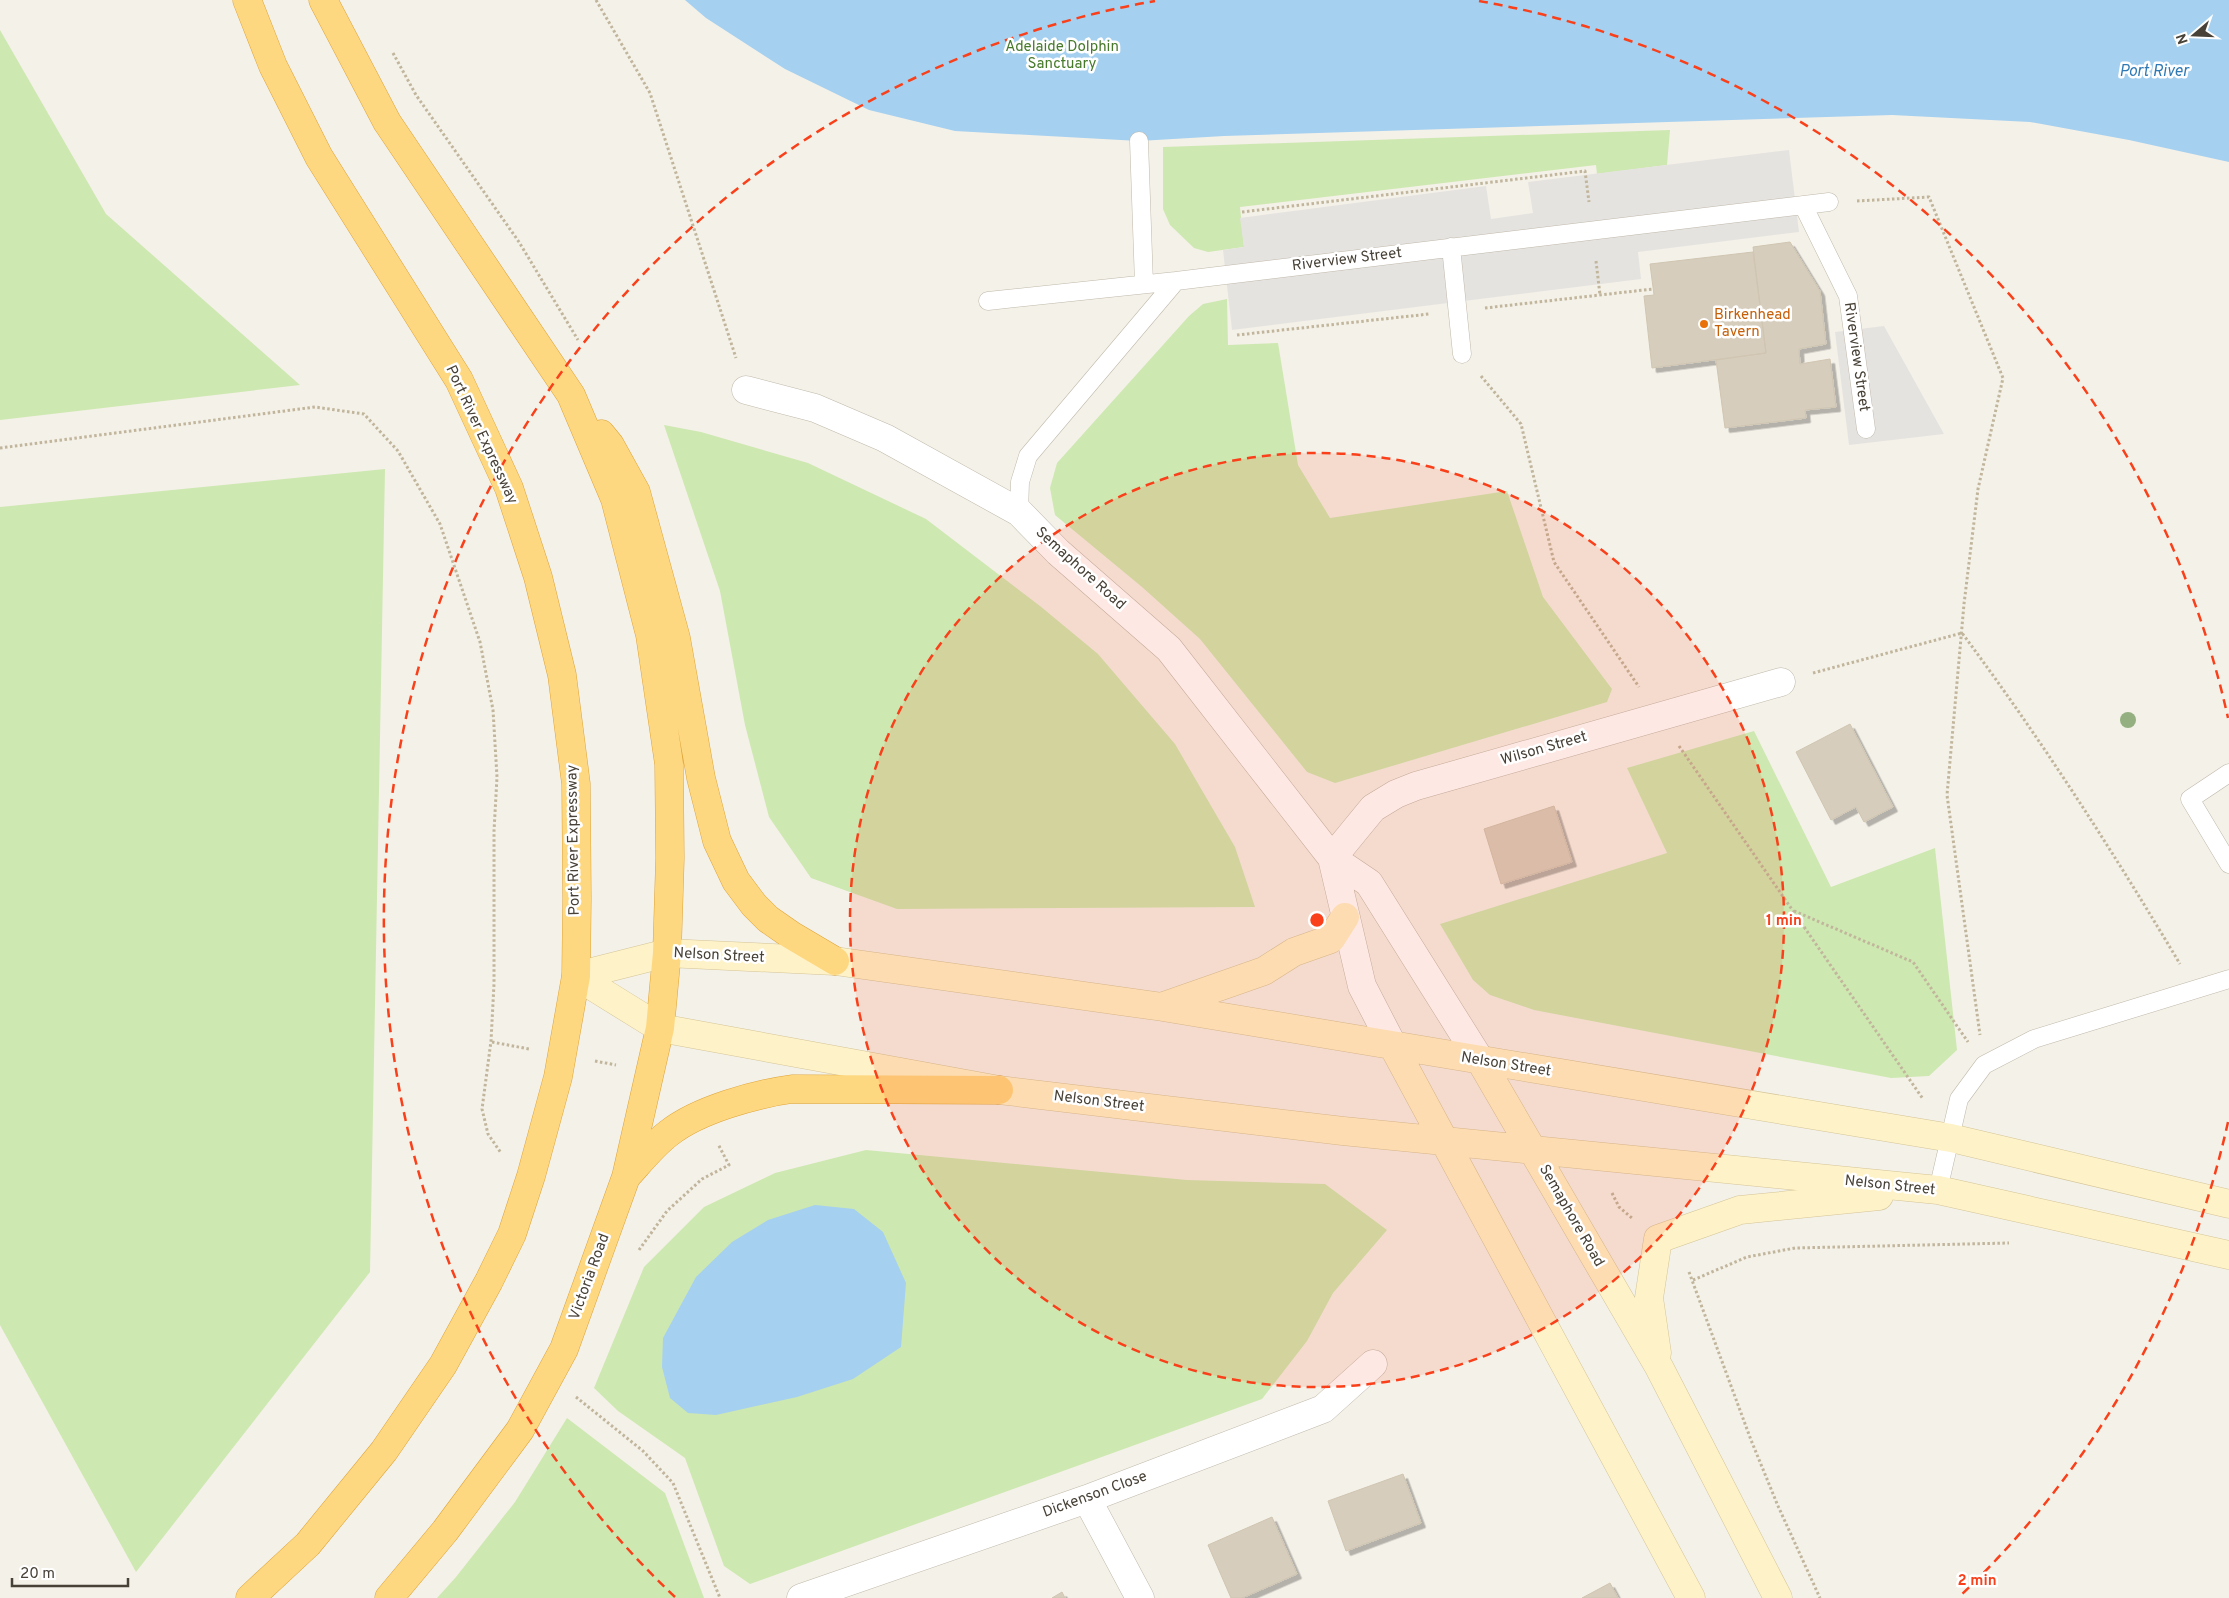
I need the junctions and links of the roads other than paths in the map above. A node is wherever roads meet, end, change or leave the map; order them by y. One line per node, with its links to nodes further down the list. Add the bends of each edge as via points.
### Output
1 (247, 0): 22 (highway, Port River Expressway, via 273,66 320,157 459,380 509,488 538,577 563,685 576,784)
2 (323, 0): 12 (highway, via 387,122)
3 (1139, 141): 8 (lane)
4 (1829, 202): 5 (lane, Riverview Street)
5 (1803, 205): 6 (lane, Riverview Street); 13 (lane, Riverview Street, via 1848,296)
6 (1452, 247): 7 (lane, Riverview Street); 10 (lane)
7 (1176, 281): 8 (lane, Riverview Street); 14 (lane, via 1028,456 1020,482)
8 (1144, 284): 9 (lane, Riverview Street)
9 (988, 301)
10 (1462, 354)
11 (746, 390): 14 (street, Semaphore Road, via 815,408 885,438)
12 (571, 395): 20 (highway, Victoria Road, via 615,499 650,635 669,764); 21 (highway, via 610,445 636,492 676,638 701,778 716,841 736,881 754,905 791,935)
13 (1866, 429)
14 (1019, 512): 17 (street, Semaphore Road, via 1058,552 1169,649)
15 (1781, 682): 17 (street, Wilson Street, via 1416,786 1373,808)
16 (2229, 773): 18 (lane, via 2190,799)
17 (1332, 858): 19 (street, Semaphore Road); 27 (street, Semaphore Road, via 1369,883)
18 (2229, 864)
19 (1345, 917): 24 (main road, via 1331,939 1294,952 1264,971); 26 (street, Semaphore Road, via 1362,986)
20 (667, 953): 21 (main road, Nelson Street); 22 (main road, Nelson Street); 25 (highway, Victoria Road)
21 (835, 961): 24 (main road, Nelson Street)
22 (576, 976): 25 (main road, Nelson Street); 39 (highway, via 558,1077 531,1176 508,1242 489,1281 442,1365 384,1451 308,1544)
23 (2229, 979): 29 (lane, via 2034,1039 1984,1065 1959,1099)
24 (1163, 1007): 26 (main road, Nelson Street)
25 (660, 1028): 28 (main road, Nelson Street); 32 (highway, Victoria Road)
26 (1393, 1046): 27 (main road, Nelson Street); 30 (main road, Semaphore Road)
27 (1480, 1060): 29 (main road, Nelson Street); 31 (main road, Semaphore Road)
28 (999, 1090): 30 (main road, Nelson Street); 32 (highway, via 792,1089 770,1092 703,1114 668,1133)
29 (1950, 1138): 33 (lane); 34 (main road, Nelson Street)
30 (1445, 1141): 31 (main road, Nelson Street); 43 (main road, Semaphore Road)
31 (1532, 1150): 33 (main road, Nelson Street); 37 (main road, Semaphore Road)
32 (626, 1177): 40 (highway, Victoria Road, via 564,1349 520,1430 445,1531)
33 (1938, 1190): 35 (main road, Nelson Street); 37 (main road, via 1740,1210 1658,1239 1649,1298)
34 (2229, 1204)
35 (2229, 1256)
36 (1374, 1364): 38 (street, Dickenson Close, via 1324,1409)
37 (1659, 1367): 44 (main road, Semaphore Road)
38 (1088, 1499): 41 (street, Dickenson Close); 42 (street)
39 (250, 1598)
40 (389, 1598)
41 (802, 1598)
42 (1140, 1598)
43 (1691, 1598)
44 (1778, 1598)

